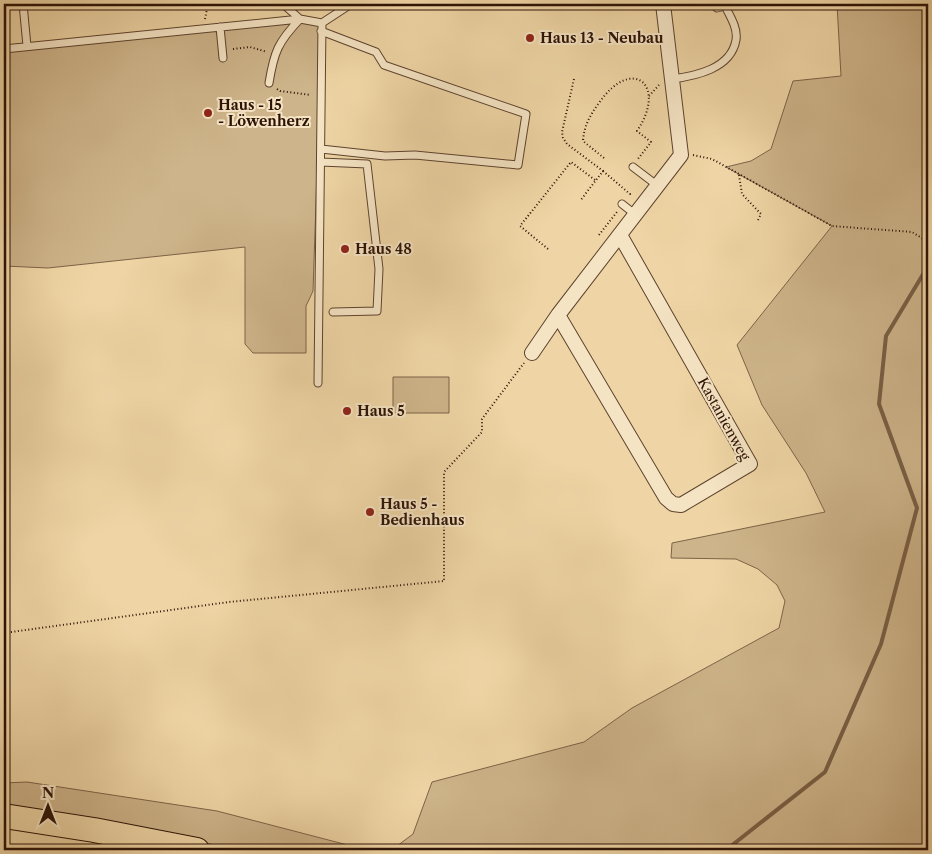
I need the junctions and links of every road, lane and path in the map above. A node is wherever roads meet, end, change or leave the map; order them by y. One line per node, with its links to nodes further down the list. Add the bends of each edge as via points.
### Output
1 (23, 4): 14 (lane)
2 (208, 4): 12 (path)
3 (283, 4): 9 (lane)
4 (351, 4): 10 (lane)
5 (662, 4): 19 (street)
6 (713, 4): 8 (lane, via 717,8)
7 (745, 4): 8 (lane)
8 (725, 6): 19 (lane, via 734,23 736,40 729,53 717,66 699,76)
9 (300, 18): 10 (lane); 11 (lane); 17 (lane, via 284,36)
10 (322, 23): 13 (lane)
11 (220, 27): 12 (lane); 16 (lane)
12 (204, 28): 14 (lane)
13 (322, 32): 21 (lane); 22 (lane, via 376,52 384,65 526,114 518,164)
14 (27, 46): 15 (lane)
15 (4, 49)
16 (222, 54): 17 (path, via 250,47)
17 (274, 56): 20 (lane)
18 (574, 79): 27 (path, via 563,138)
19 (672, 79): 23 (street)
20 (269, 83): 21 (path, via 280,91)
21 (321, 97): 22 (lane)
22 (322, 149): 25 (lane)
23 (681, 155): 28 (path, via 712,159); 30 (street)
24 (604, 158): 26 (path, via 583,141 588,120 605,93 617,82 641,80 647,86 649,100 644,120 637,131 651,142)
25 (321, 162): 39 (lane, via 367,164 379,269 377,311); 42 (lane)
26 (633, 167): 30 (lane)
27 (603, 171): 29 (path); 32 (path, via 630,194)
28 (738, 175): 34 (path, via 742,194 761,214); 37 (path, via 832,226 912,232)
29 (596, 181): 31 (path); 38 (path, via 571,162 520,226)
30 (658, 186): 33 (street)
31 (580, 201)
32 (622, 204): 33 (lane); 35 (path)
33 (636, 215): 36 (street)
34 (757, 222)
35 (599, 235)
36 (620, 235): 40 (street); 40 (street, Kastanienweg, via 750,464 682,505 673,504 666,498)
37 (928, 242)
38 (548, 249)
39 (333, 312)
40 (558, 315): 41 (street)
41 (532, 354): 43 (path, via 482,419 482,432 444,472 444,581 229,602)
42 (318, 383)
43 (4, 633)
44 (4, 816): 45 (highway)
45 (196, 850)

